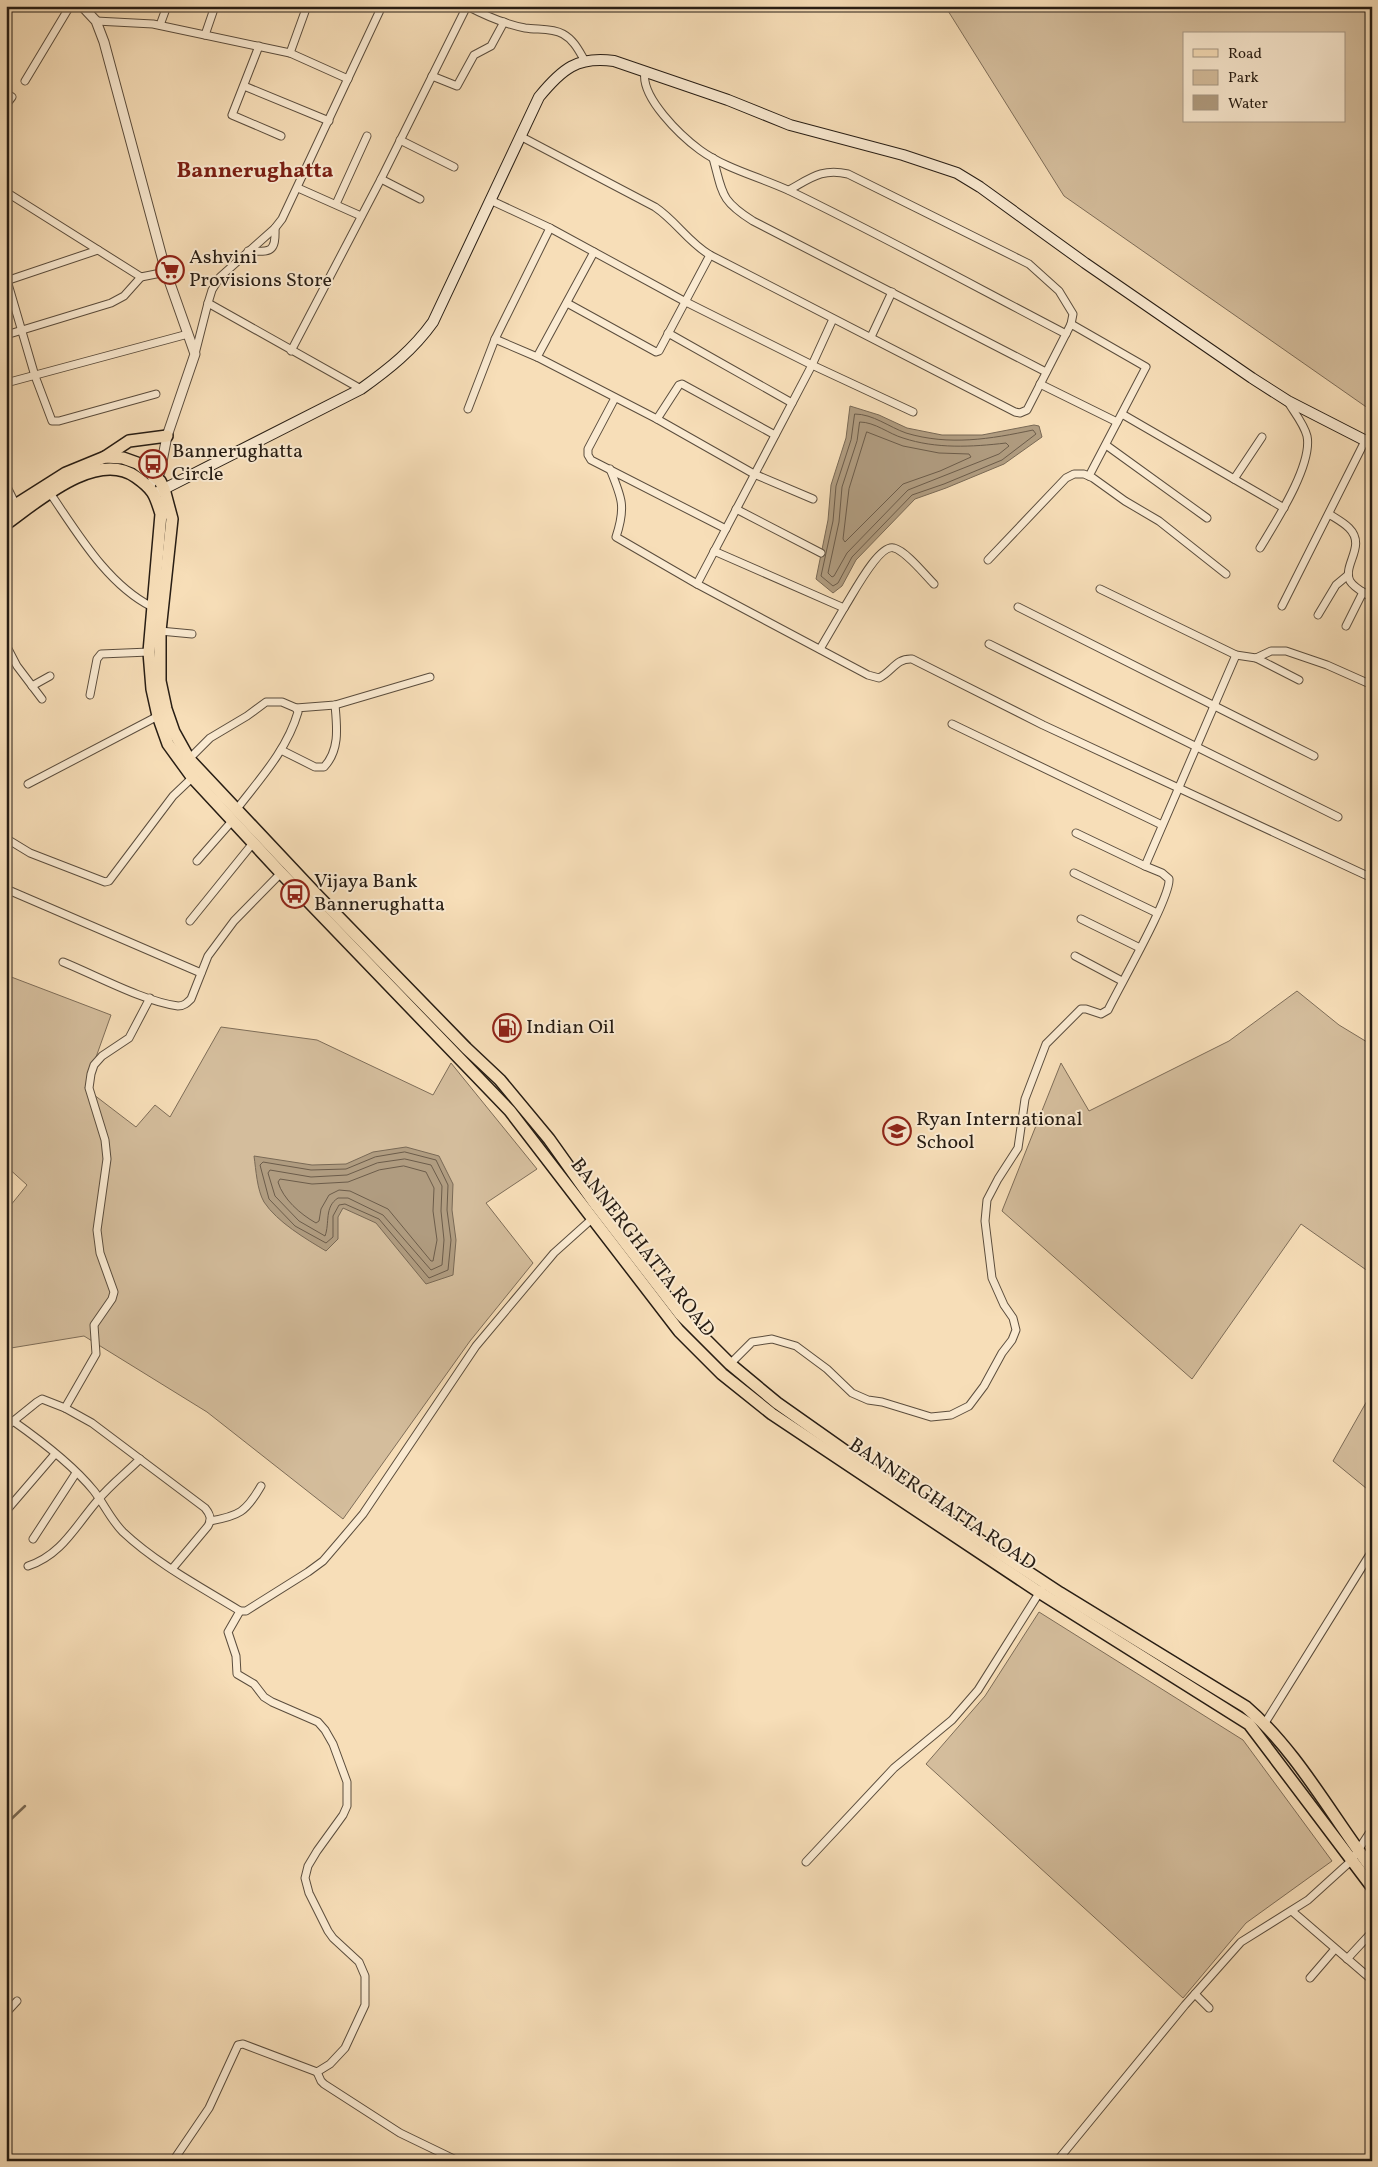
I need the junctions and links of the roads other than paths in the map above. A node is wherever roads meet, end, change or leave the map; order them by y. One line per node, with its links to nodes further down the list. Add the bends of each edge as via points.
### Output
1 (70, 6): 18 (street)
2 (82, 6): 8 (street)
3 (167, 6): 10 (street)
4 (215, 6): 11 (street)
5 (307, 6): 13 (street)
6 (382, 6): 17 (street)
7 (467, 6): 9 (street); 16 (street)
8 (96, 22): 10 (street); 43 (street)
9 (504, 22): 14 (street, via 563,34); 16 (street, via 491,46 474,55 457,86)
10 (160, 25): 11 (street)
11 (205, 35): 12 (street)
12 (259, 46): 13 (street); 19 (street)
13 (290, 53): 17 (street)
14 (585, 61): 15 (main road, via 614,61); 25 (main road, via 554,79 539,97)
15 (645, 72): 27 (street, via 647,90 657,105 684,136); 70 (main road, via 790,125 957,173)
16 (432, 76): 26 (street)
17 (348, 79): 22 (street)
18 (25, 81)
19 (244, 86): 22 (street); 23 (street, via 232,115)
20 (6, 93): 21 (street, via 12,97)
21 (6, 105)
22 (328, 121): 30 (street)
23 (281, 136)
24 (367, 136): 35 (street)
25 (520, 136): 34 (main road); 42 (street, via 660,210 697,247)
26 (400, 140): 28 (street); 29 (street)
27 (712, 158): 31 (street); 46 (street, via 724,198 733,208)
28 (454, 167)
29 (381, 179): 33 (street); 36 (street)
30 (298, 188): 35 (street); 37 (street)
31 (788, 190): 51 (street, via 822,172 848,174 1029,264 1059,291 1074,314); 55 (street)
32 (6, 192): 39 (street)
33 (420, 199)
34 (490, 200): 38 (street); 67 (main road, via 433,322 410,350)
35 (336, 204): 36 (street)
36 (361, 216): 59 (street)
37 (276, 228): 40 (street); 40 (street, via 276,241 271,250)
38 (550, 228): 41 (street); 58 (street)
39 (98, 250): 44 (street); 45 (street)
40 (248, 251): 48 (street, via 220,277)
41 (594, 252): 47 (street); 49 (street)
42 (710, 255): 47 (street); 50 (street)
43 (166, 272): 44 (street); 54 (street)
44 (141, 277): 52 (street, via 124,296 111,304)
45 (7, 279): 52 (street)
46 (892, 292): 57 (street); 63 (street)
47 (684, 301): 53 (street); 62 (street)
48 (208, 303): 59 (street); 60 (street)
49 (567, 303): 53 (street, via 654,352 659,351); 61 (street)
50 (833, 318): 57 (street); 62 (street)
51 (1071, 324): 55 (street); 74 (street, via 1146,368)
52 (22, 330): 56 (street); 64 (street)
53 (668, 333): 71 (street)
54 (188, 334): 60 (street); 64 (street)
55 (1066, 334): 63 (street)
56 (6, 335)
57 (871, 337): 66 (street, via 1015,412 1027,410)
58 (495, 339): 61 (street); 72 (street)
59 (291, 351): 67 (street)
60 (195, 354): 78 (street)
61 (537, 357): 69 (street)
62 (812, 365): 71 (street); 73 (street)
63 (1046, 372): 66 (street)
64 (35, 376): 65 (street); 68 (street, via 52,421)
65 (6, 383)
66 (1040, 384): 76 (street)
67 (361, 389): 88 (main road)
68 (156, 394)
69 (615, 398): 75 (street); 83 (street, via 588,449 591,460)
70 (1288, 401): 80 (main road); 92 (street, via 1307,434 1308,450)
71 (792, 403): 77 (street)
72 (468, 409)
73 (913, 412)
74 (1122, 414): 76 (street); 86 (street)
75 (657, 419): 77 (street, via 682,384); 84 (street)
76 (1117, 422): 81 (street)
77 (775, 435): 84 (street)
78 (167, 436): 82 (main road, via 129,441); 88 (street)
79 (1262, 436): 86 (street)
80 (1368, 442): 95 (street)
81 (1106, 445): 85 (street); 96 (street)
82 (106, 457): 88 (main road, via 137,463); 91 (main road, via 66,473)
83 (610, 469): 98 (street); 105 (street, via 622,503 623,517 616,537)
84 (754, 474): 90 (street); 93 (street)
85 (1089, 476): 102 (street, via 1074,474 1066,478); 103 (street, via 1159,521)
86 (1234, 479): 92 (street)
87 (6, 485): 91 (street)
88 (156, 487): 89 (main road, via 128,471 109,467 94,470); 112 (main road, BANNERGHATTA ROAD, via 161,514); 117 (main road, BANNERGHATTA ROAD, via 172,519)
89 (50, 493): 97 (main road); 112 (street, via 77,533 118,583 139,601)
90 (813, 499)
91 (16, 505): 94 (main road)
92 (1284, 508): 99 (street)
93 (736, 509): 98 (street); 101 (street)
94 (6, 511)
95 (1329, 514): 104 (street, via 1348,527 1354,538 1355,553); 111 (street)
96 (1207, 518)
97 (6, 524)
98 (726, 529): 100 (street)
99 (1260, 548)
100 (714, 551): 105 (street); 113 (street)
101 (821, 553)
102 (988, 560)
103 (1226, 574)
104 (1348, 575): 108 (street); 114 (street, via 1336,585)
105 (697, 584): 122 (street)
106 (934, 584): 113 (street, via 908,558 890,547 876,558)
107 (1100, 590): 124 (street)
108 (1363, 592): 109 (street); 116 (street)
109 (1372, 598)
110 (1018, 606): 134 (street)
111 (1282, 606)
112 (152, 607): 123 (main road, BANNERGHATTA ROAD)
113 (844, 608): 122 (street)
114 (1318, 615)
115 (6, 621): 118 (street)
116 (1346, 626)
117 (160, 631): 119 (street); 141 (main road, BANNERGHATTA ROAD, via 160,680 166,709)
118 (6, 633)
119 (192, 634)
120 (989, 644): 138 (street)
121 (6, 645): 130 (street)
122 (820, 649): 144 (street, via 879,678 900,660 912,659)
123 (149, 652): 131 (street, via 100,654); 136 (main road, BANNERGHATTA ROAD)
124 (1236, 655): 125 (street); 134 (street)
125 (1256, 658): 128 (street); 129 (street, via 1271,651 1286,651)
126 (50, 676): 130 (street)
127 (430, 678): 133 (street)
128 (1299, 680)
129 (1372, 685)
130 (32, 686): 132 (street)
131 (90, 695)
132 (42, 699)
133 (335, 705): 135 (street); 139 (street, via 335,749 324,767 315,767)
134 (1215, 705): 138 (street); 140 (street)
135 (296, 708): 139 (street, via 294,728); 141 (street, via 282,702 266,702 210,738)
136 (158, 716): 142 (main road, BANNERGHATTA ROAD, via 168,744); 143 (street)
137 (952, 724): 147 (street)
138 (1198, 747): 144 (street); 146 (street)
139 (281, 750): 145 (street)
140 (1314, 756)
141 (189, 759): 142 (main road, BANNERGHATTA ROAD)
142 (196, 774): 145 (main road, BANNERGHATTA ROAD); 149 (street, via 173,796 109,881 30,854)
143 (28, 784)
144 (1178, 788): 147 (street); 155 (street)
145 (234, 815): 150 (main road, BANNERGHATTA ROAD); 151 (street); 165 (main road, BANNERGHATTA ROAD)
146 (1338, 817)
147 (1162, 825): 152 (street)
148 (1076, 833): 152 (street)
149 (8, 838)
150 (253, 843): 153 (main road, BANNERGHATTA ROAD); 159 (street)
151 (197, 861)
152 (1145, 866): 157 (street, via 1170,879)
153 (281, 873): 163 (street, via 229,928 208,956); 165 (main road, BANNERGHATTA ROAD)
154 (1074, 874): 157 (street)
155 (1372, 878)
156 (6, 889): 163 (street)
157 (1158, 913): 160 (street)
158 (1081, 919): 160 (street)
159 (190, 921)
160 (1140, 948): 164 (street)
161 (1075, 956): 164 (street)
162 (64, 962): 166 (street)
163 (201, 973): 166 (street, via 186,1004 179,1006)
164 (1122, 981): 168 (street, via 1106,1012 1097,1014 1081,1009 1046,1044 1025,1099 1018,1148 988,1200 985,1221 992,1278 1016,1330 969,1406 951,1415 931,1417 862,1398 844,1387 804,1351 781,1340 752,1342)
165 (402, 991): 167 (main road, BANNERGHATTA ROAD, via 510,1111); 168 (main road, BANNERGHATTA ROAD, via 500,1080 549,1139 680,1314)
166 (150, 998): 169 (street, via 129,1038 102,1056 91,1074 89,1088 105,1140 107,1159 98,1230 100,1253 114,1292 94,1325 96,1354)
167 (592, 1218): 183 (main road, BANNERGHATTA ROAD, via 666,1316 722,1374 772,1414); 184 (street, via 554,1253 476,1346 363,1514 342,1540 308,1572 250,1609)
168 (730, 1364): 183 (main road, BANNERGHATTA ROAD, via 777,1404)
169 (65, 1408): 170 (street, via 42,1399); 173 (street, via 92,1423)
170 (13, 1421): 171 (street); 172 (street)
171 (6, 1427)
172 (55, 1454): 174 (street); 177 (street)
173 (140, 1459): 176 (street); 178 (street, via 205,1508 210,1514)
174 (76, 1473): 176 (street); 179 (street)
175 (261, 1486): 178 (street, via 254,1499 236,1516)
176 (99, 1498): 181 (street, via 61,1547); 182 (street, via 122,1531)
177 (6, 1511)
178 (210, 1521): 182 (street)
179 (33, 1539)
180 (1372, 1551): 185 (street)
181 (28, 1566)
182 (172, 1569): 184 (street)
183 (1042, 1588): 185 (main road, BANNERGHATTA ROAD, via 1229,1695); 188 (main road, BANNERGHATTA ROAD, via 1249,1724); 189 (street, via 967,1704 894,1768)
184 (240, 1611): 202 (street, via 228,1632 236,1656 237,1674 254,1684 272,1702 318,1722 333,1744 347,1782 347,1806 343,1816 317,1851 305,1878 328,1931 359,1962 365,1976 365,2005 345,2048)
185 (1265, 1723): 187 (main road, BANNERGHATTA ROAD)
186 (1372, 1830): 187 (street)
187 (1358, 1851): 188 (street); 190 (main road, BANNERGHATTA ROAD)
188 (1351, 1861): 191 (main road, BANNERGHATTA ROAD); 192 (street)
189 (806, 1862)
190 (1372, 1869)
191 (1372, 1887)
192 (1293, 1912): 194 (street); 198 (street, via 1241,1942)
193 (1372, 1932): 195 (street)
194 (1335, 1949): 195 (street); 196 (street)
195 (1347, 1959): 197 (street)
196 (1310, 1978)
197 (1372, 1980)
198 (1195, 1994): 200 (street); 205 (street)
199 (17, 2002): 201 (street)
200 (1209, 2008)
201 (6, 2013)
202 (317, 2072): 203 (street, via 243,2044 238,2045 209,2108); 204 (street, via 324,2084 392,2128)
203 (173, 2161)
204 (458, 2161)
205 (1057, 2161)

